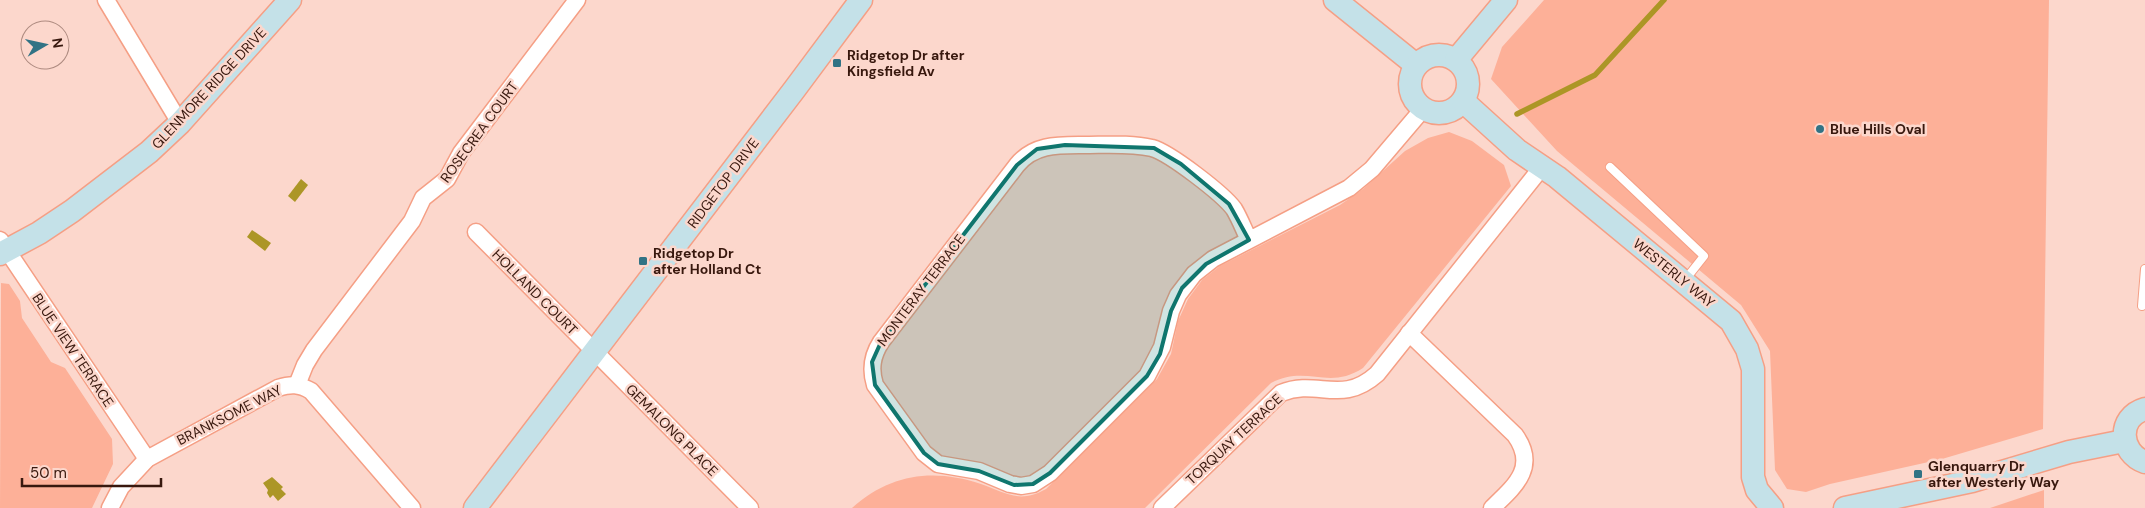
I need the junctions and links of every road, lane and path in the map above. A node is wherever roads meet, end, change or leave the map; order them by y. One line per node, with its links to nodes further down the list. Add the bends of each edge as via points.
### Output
1 (106, 0): 11 (street)
2 (290, 0): 11 (street, GLENMORE RIDGE DRIVE)
3 (577, 0): 22 (street, ROSECREA COURT, via 461,153 447,179 423,198 412,221 314,350)
4 (861, 0): 21 (street, RIDGETOP DRIVE)
5 (1335, 0): 8 (street)
6 (1506, 0): 7 (street)
7 (1456, 60): 8 (street, via 1440,54 1422,59); 9 (street, via 1467,75)
8 (1416, 65): 10 (street, via 1409,84 1415,102)
9 (1463, 101): 10 (street, via 1449,112 1431,113); 12 (street, WESTERLY WAY, via 1517,150)
10 (1422, 109): 15 (street, MONTERAY TERRACE, via 1362,179)
11 (180, 123): 16 (street, GLENMORE RIDGE DRIVE, via 108,185 39,233)
12 (1542, 167): 18 (street, WESTERLY WAY); 20 (street, TORQUAY TERRACE)
13 (1610, 167): 18 (lane, via 1704,256)
14 (476, 232): 21 (street, HOLLAND COURT)
15 (1249, 240): 15 (street, MONTERAY TERRACE, via 1206,264 1187,282 1174,304 1162,347 1146,376 1050,473 1033,484 1014,485 979,471 938,464 924,452 875,385 872,362 881,342 1017,165 1037,150 1057,145 1138,146 1161,151 1229,204)
16 (2, 249): 25 (street, BLUE VIEW TERRACE)
17 (2145, 269): 19 (lane)
18 (1684, 281): 33 (street, WESTERLY WAY, via 1731,321 1748,349 1753,369 1754,477 1757,490)
19 (2142, 306)
20 (1409, 332): 31 (street, TORQUAY TERRACE, via 1377,374 1359,386 1336,391 1305,387 1281,393); 32 (street, via 1515,435 1523,447 1525,462 1521,475 1515,486)
21 (594, 352): 29 (street, RIDGETOP DRIVE); 30 (street, GEMALONG PLACE)
22 (297, 385): 25 (street, BRANKSOME WAY, via 278,388); 28 (street, BRANKSOME WAY, via 318,398)
23 (2145, 409): 24 (street, via 2127,423)
24 (2124, 441): 26 (street, via 2131,454); 34 (street, via 2069,452 1972,481)
25 (147, 460): 27 (street, BRANKSOME WAY, via 121,487)
26 (2145, 462)
27 (110, 508)
28 (412, 508)
29 (475, 508)
30 (750, 508)
31 (1162, 508)
32 (1492, 508)
33 (1772, 508)
34 (1845, 508)

